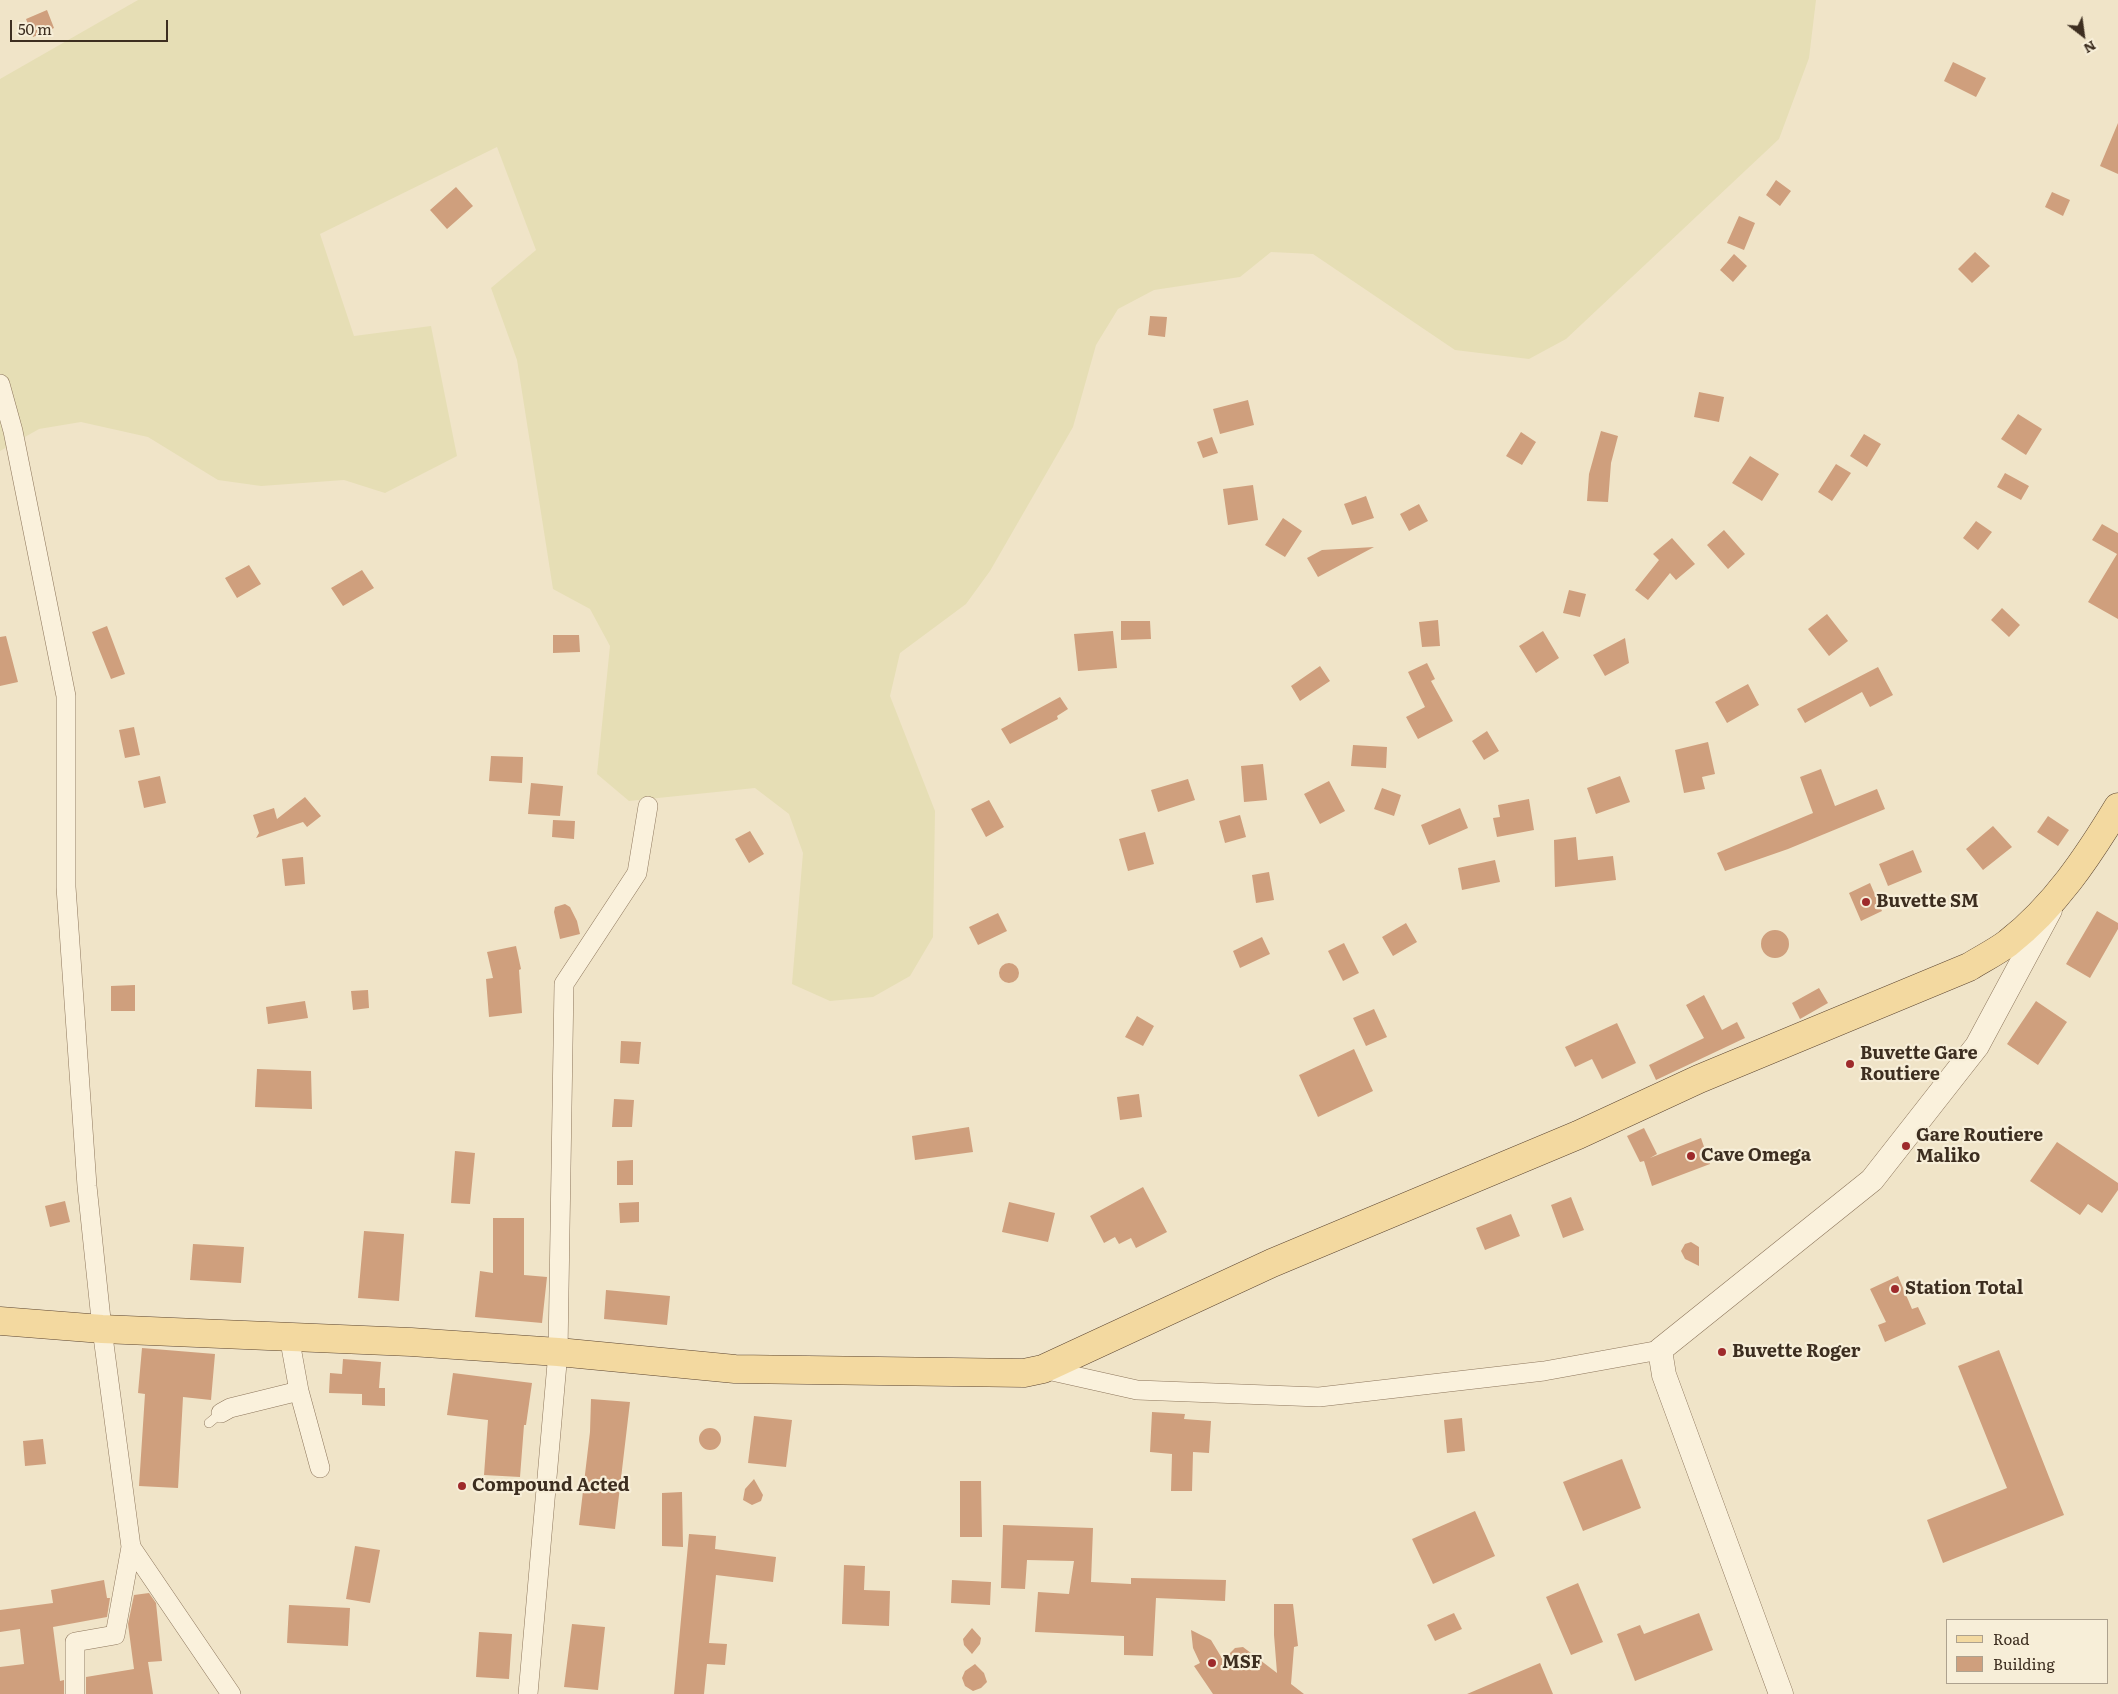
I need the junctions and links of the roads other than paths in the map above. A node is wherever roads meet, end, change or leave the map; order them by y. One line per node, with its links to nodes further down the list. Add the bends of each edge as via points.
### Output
1 (0, 384): 6 (street, via 13,431 66,696 66,887 87,1186)
2 (648, 806): 9 (street, via 638,873 564,984)
3 (2118, 807): 4 (main road)
4 (2055, 900): 8 (street, via 1977,1046 1872,1180); 10 (main road, via 2007,944 1969,967 1272,1263)
5 (0, 1321): 6 (main road)
6 (102, 1329): 7 (main road); 14 (street)
7 (289, 1336): 9 (main road); 11 (street)
8 (1660, 1350): 10 (street, via 1544,1371 1319,1397 1137,1390); 18 (street, via 1664,1375)
9 (558, 1352): 10 (main road, via 735,1369 1024,1373); 17 (street)
10 (1043, 1369)
11 (300, 1391): 12 (street, via 230,1408); 13 (street)
12 (215, 1418)
13 (320, 1468)
14 (131, 1547): 15 (street, via 115,1635 75,1642); 16 (street)
15 (75, 1694)
16 (230, 1694)
17 (528, 1694)
18 (1781, 1694)

